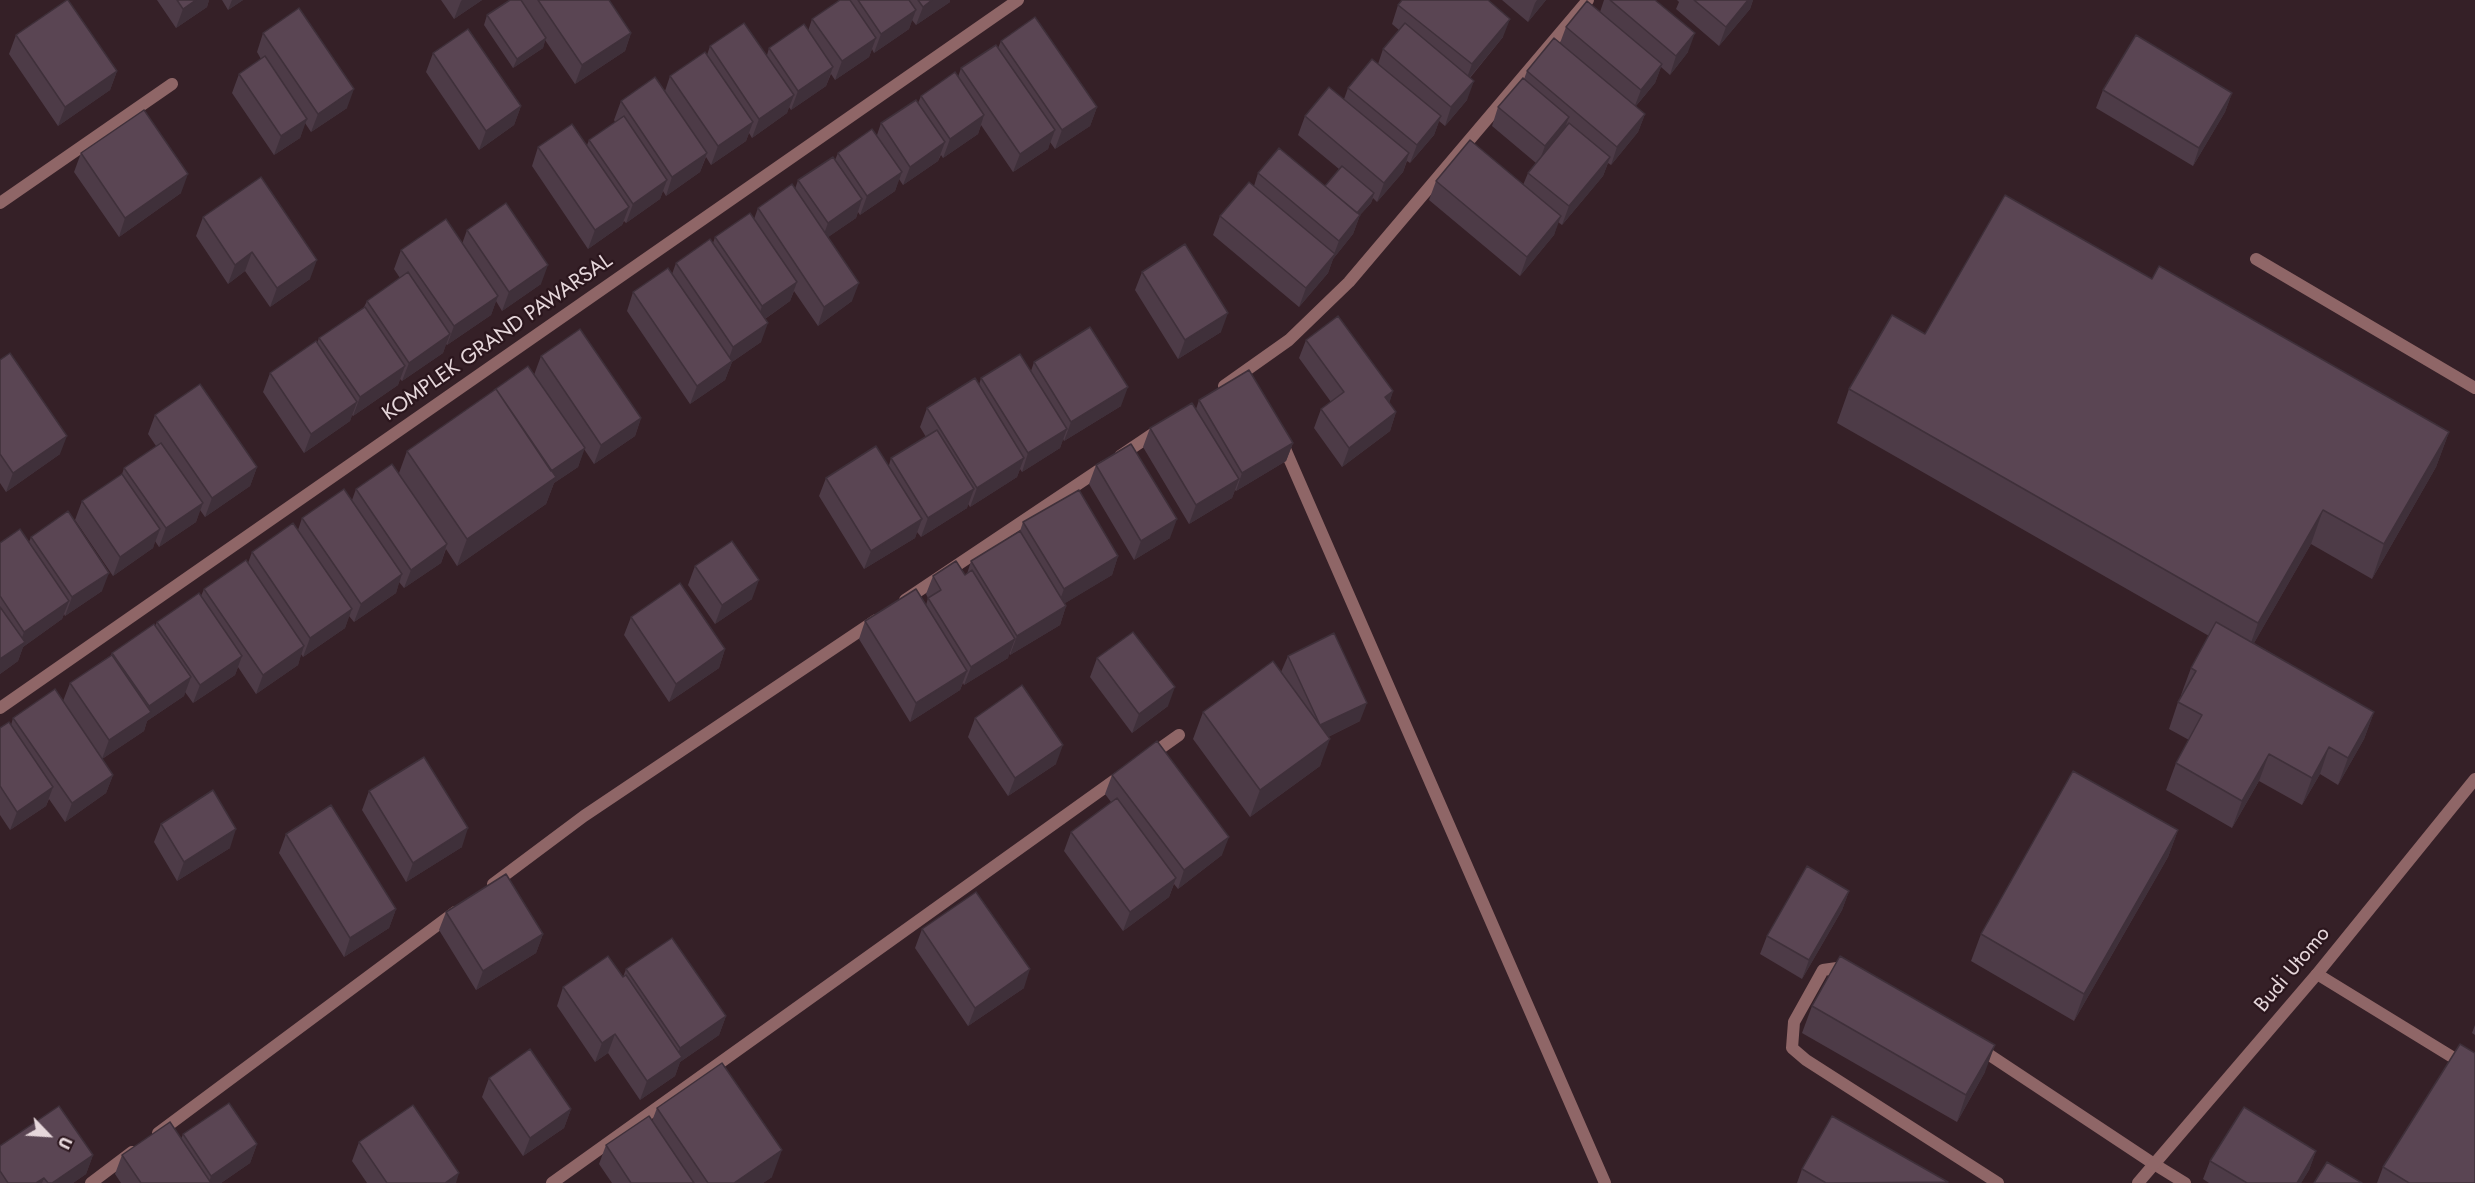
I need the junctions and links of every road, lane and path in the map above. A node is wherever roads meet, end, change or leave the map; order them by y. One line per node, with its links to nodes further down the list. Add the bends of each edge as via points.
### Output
1 (1018, 0): 10 (street, KOMPLEK GRAND PAWARSAL)
2 (1588, 0): 7 (street, via 1349,282 1252,374)
3 (172, 84): 4 (street)
4 (0, 203)
5 (2256, 259): 6 (street)
6 (2475, 388)
7 (1212, 394)
8 (1173, 421): 18 (street, via 584,816)
9 (1278, 433): 20 (street)
10 (0, 708)
11 (1179, 735): 19 (street)
12 (2475, 779): 13 (street, Budi Utomo)
13 (2317, 974): 16 (street); 17 (street, Budi Utomo)
14 (1863, 975): 21 (street, via 1844,967 1823,970 1794,1022 1792,1048)
15 (1970, 1043): 17 (street)
16 (2475, 1071)
17 (2154, 1164): 22 (street, Budi Utomo); 23 (street)
18 (91, 1183)
19 (552, 1183)
20 (1605, 1183)
21 (1998, 1183)
22 (2138, 1183)
23 (2185, 1183)

